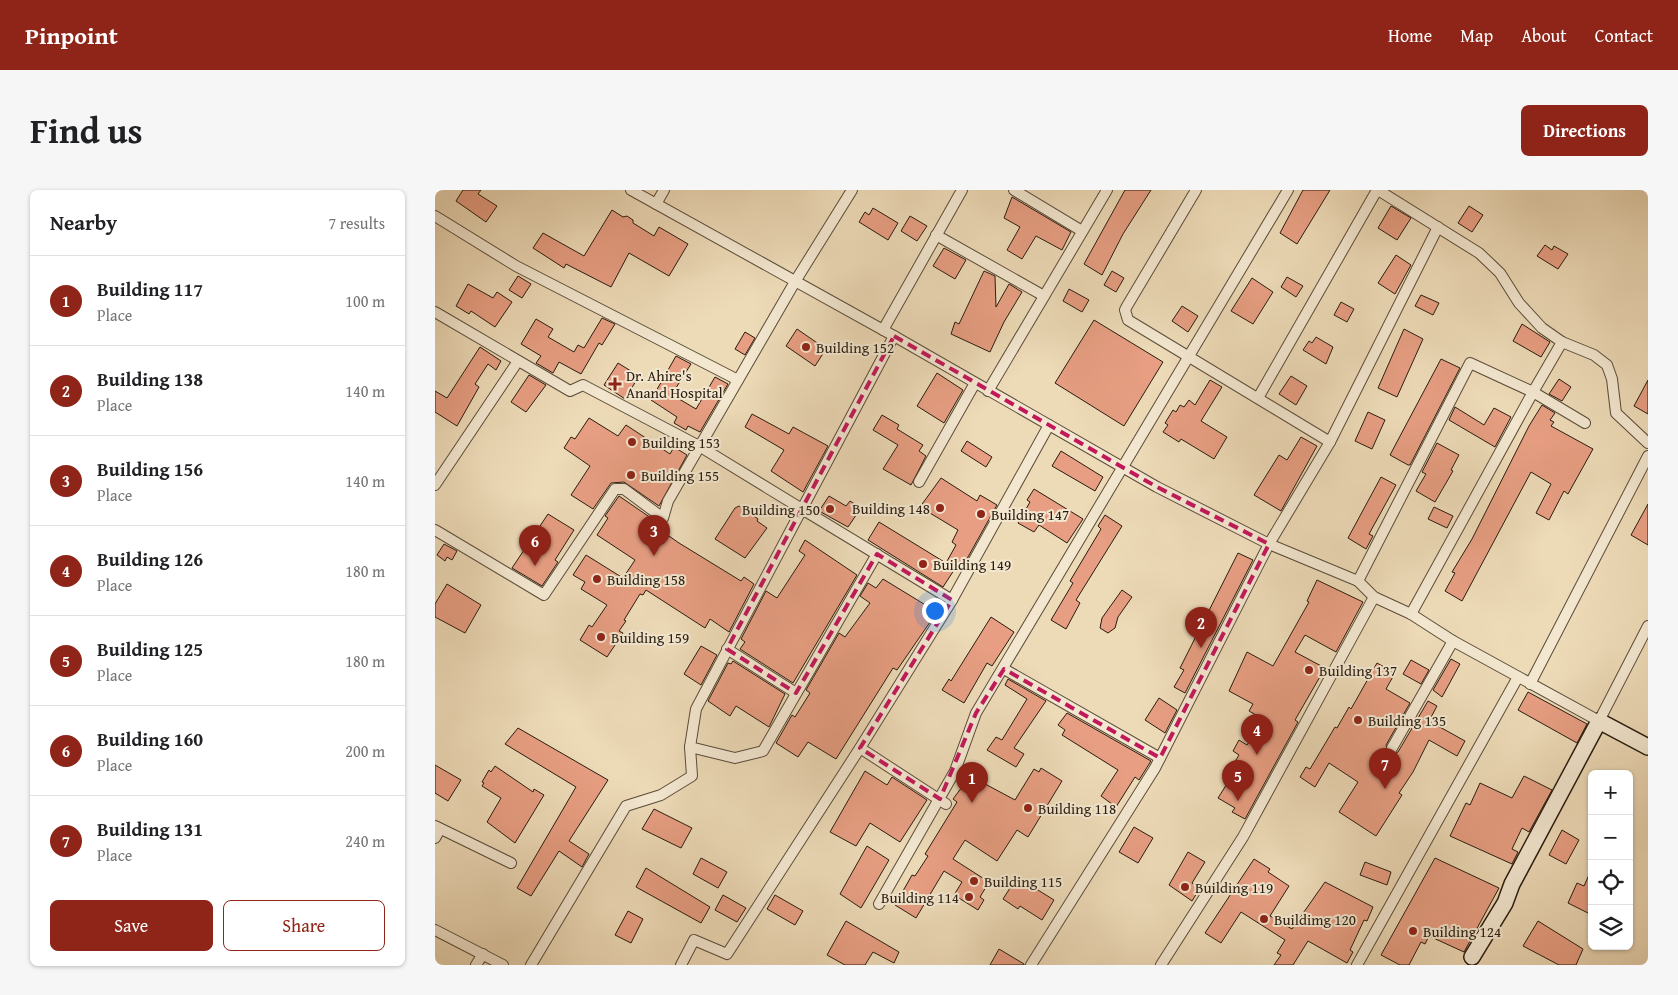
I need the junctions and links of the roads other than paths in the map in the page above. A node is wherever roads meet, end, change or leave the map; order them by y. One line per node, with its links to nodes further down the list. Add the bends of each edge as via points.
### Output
1 (631, 190): 10 (street)
2 (664, 190): 10 (street)
3 (852, 190): 15 (street)
4 (962, 190): 14 (street)
5 (1014, 190): 13 (street)
6 (1107, 190): 13 (street)
7 (1196, 190): 21 (street, via 1125,310 1133,324)
8 (1288, 190): 21 (street)
9 (1378, 190): 12 (street); 27 (street)
10 (656, 204): 15 (street)
11 (435, 216): 23 (street, via 517,266)
12 (1438, 227): 20 (street, via 1479,253 1500,273 1519,303 1542,328); 30 (street)
13 (1083, 231): 16 (street)
14 (936, 236): 16 (street); 18 (street)
15 (796, 280): 18 (street); 23 (street)
16 (1044, 296): 25 (street)
17 (435, 312): 22 (street)
18 (883, 330): 19 (street)
19 (894, 336): 24 (street); 37 (street)
20 (1562, 342): 26 (street); 31 (street, via 1595,355 1607,366 1617,413)
21 (1188, 356): 27 (street); 34 (street)
22 (518, 361): 32 (street, via 570,391 583,385); 36 (street)
23 (738, 380): 32 (street)
24 (975, 383): 25 (street); 35 (street)
25 (988, 391): 29 (street)
26 (1533, 392): 28 (street); 41 (street, via 1469,363); 44 (street)
27 (1258, 398): 30 (street)
28 (1585, 423)
29 (1049, 425): 34 (street); 43 (street)
30 (1330, 442): 39 (street)
31 (1648, 443)
32 (699, 446): 37 (street); 38 (street, via 667,501 663,518 624,489 615,489 544,595)
33 (1648, 456): 50 (street)
34 (1122, 467): 39 (street); 48 (street)
35 (919, 482)
36 (435, 485)
37 (802, 508): 40 (street); 47 (street)
38 (435, 530)
39 (1269, 544): 41 (street); 57 (street)
40 (877, 554): 43 (street); 51 (street)
41 (1358, 582): 42 (street)
42 (1374, 596): 44 (street); 70 (street, via 1243,837)
43 (951, 600): 55 (street)
44 (1411, 614): 46 (street)
45 (1648, 626): 52 (street)
46 (1453, 641): 49 (street); 56 (street)
47 (727, 649): 51 (street); 53 (street, via 696,708)
48 (1004, 669): 57 (street); 58 (street, via 976,713)
49 (1518, 677): 50 (street); 71 (street)
50 (1530, 684): 52 (street)
51 (796, 693): 53 (street, via 763,751 735,758)
52 (1599, 721): 54 (street); 64 (street, via 1505,903)
53 (691, 747): 67 (street, via 692,776 661,795 626,806)
54 (1648, 747)
55 (860, 748): 58 (street); 68 (street, via 727,954 694,940)
56 (1392, 748)
57 (1160, 758): 69 (street)
58 (943, 802): 61 (street)
59 (437, 831): 60 (street)
60 (511, 863)
61 (879, 904)
62 (435, 930): 63 (street)
63 (483, 954): 65 (street); 66 (street)
64 (1472, 957)
65 (476, 965)
66 (503, 965)
67 (531, 965)
68 (681, 965)
69 (1031, 965)
70 (1161, 965)
71 (1357, 965)

